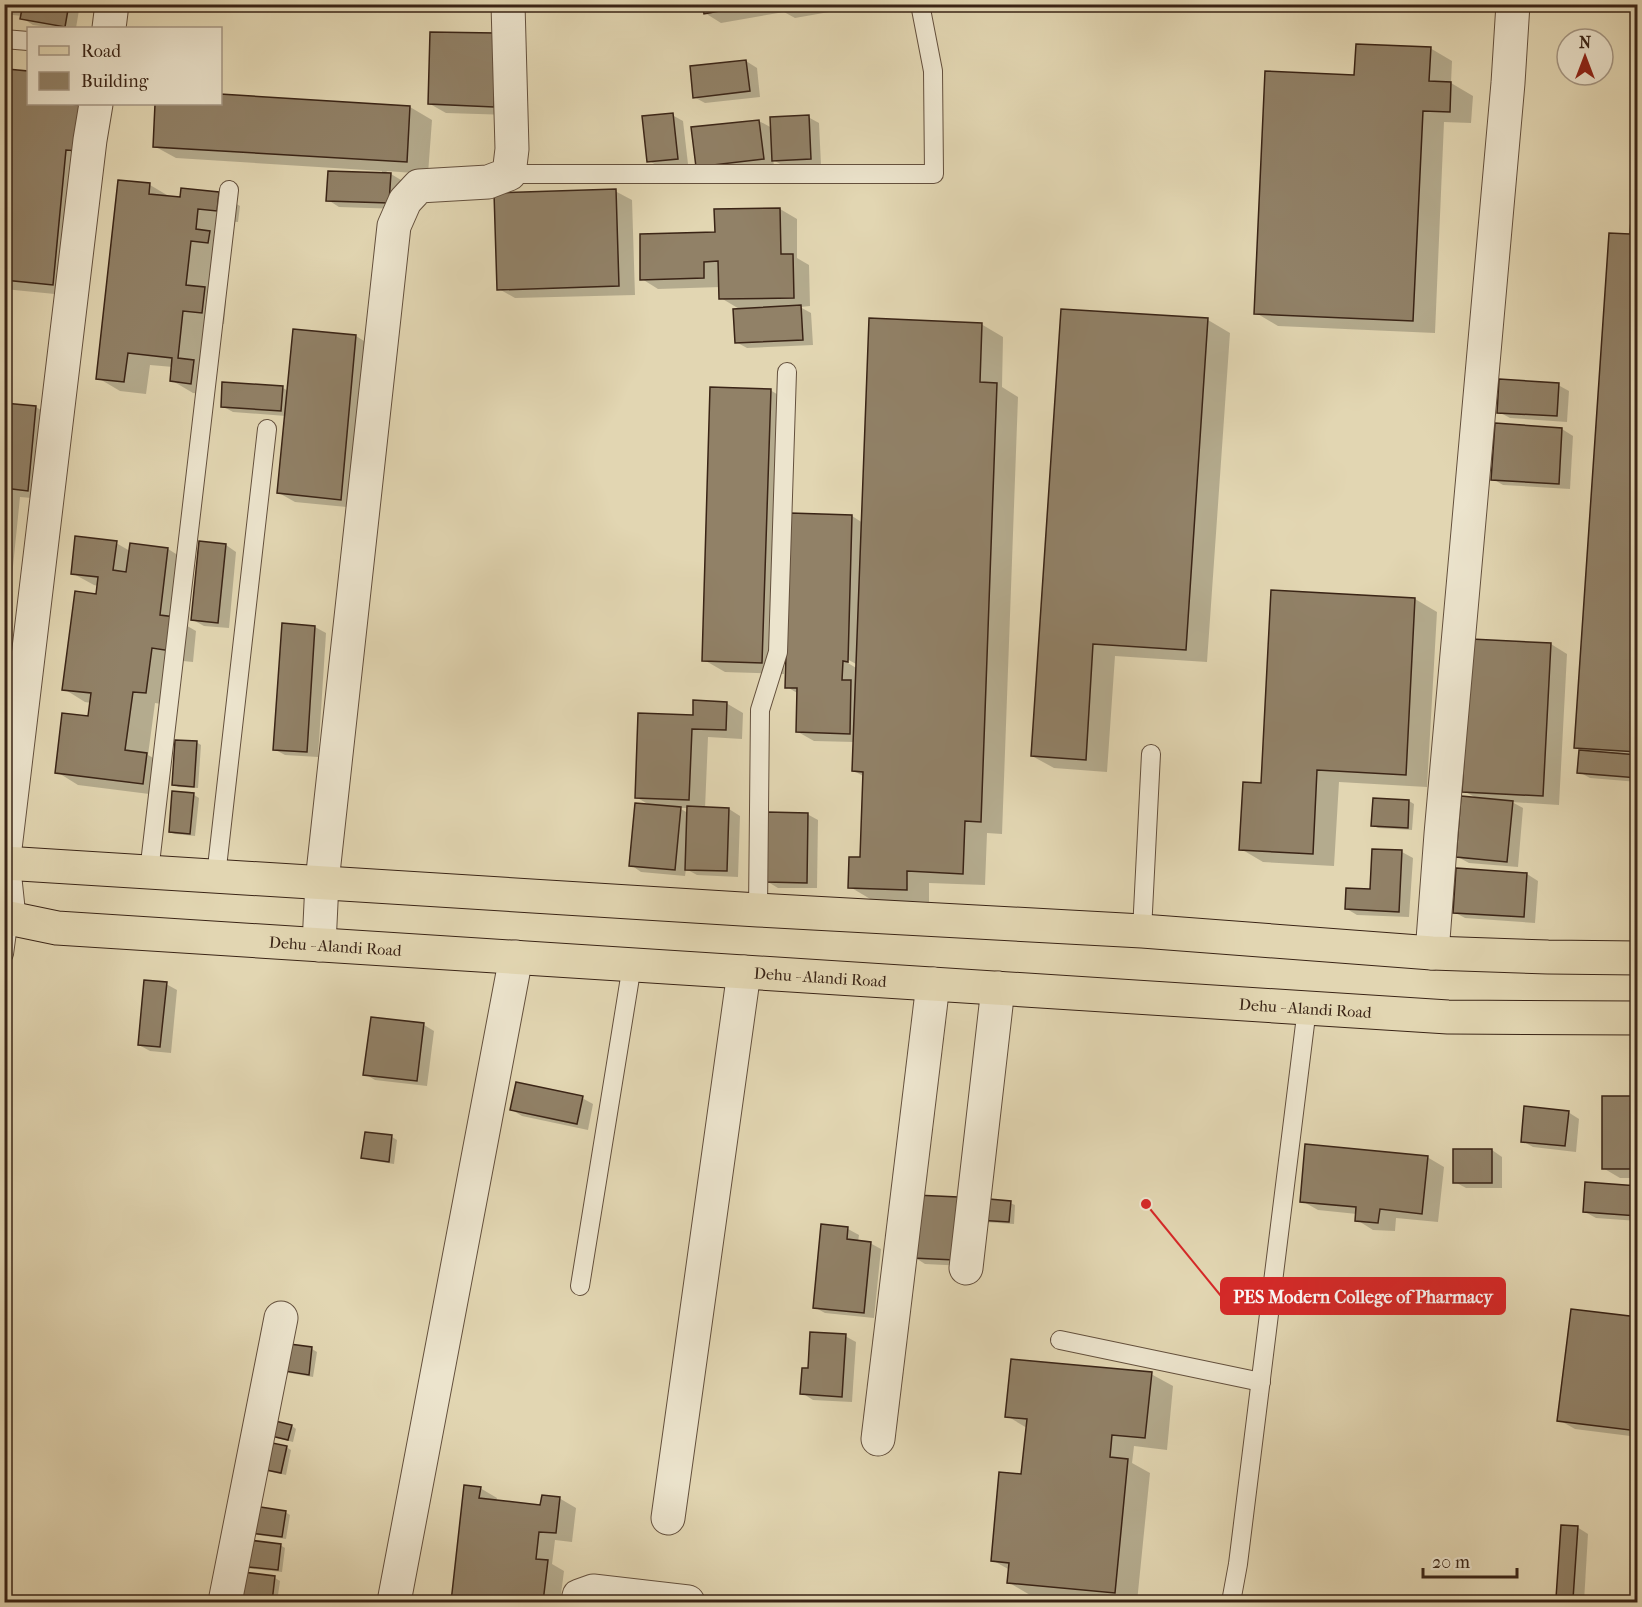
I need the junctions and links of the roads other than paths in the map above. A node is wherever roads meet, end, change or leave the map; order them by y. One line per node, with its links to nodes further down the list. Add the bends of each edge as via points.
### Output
1 (112, 4): 5 (street)
2 (508, 4): 9 (street, via 512,149)
3 (920, 4): 9 (lane, via 933,71 934,174)
4 (1513, 4): 24 (street)
5 (109, 27)
6 (4, 39): 7 (lane)
7 (27, 41)
8 (96, 105): 14 (street)
9 (509, 174): 19 (street, via 488,182 419,186 405,201 394,226)
10 (229, 190): 17 (lane)
11 (787, 372): 20 (lane, via 778,652 760,710)
12 (267, 429): 18 (lane)
13 (1151, 754): 22 (lane)
14 (4, 857)
15 (4, 863): 17 (main road)
16 (4, 870): 21 (street)
17 (149, 873): 18 (main road)
18 (216, 876): 19 (main road)
19 (322, 882): 20 (main road); 23 (street)
20 (758, 910): 22 (main road)
21 (7, 917): 23 (main road, Dehu - Alandi Road, via 57,928); 25 (lane)
22 (1142, 931): 24 (main road)
23 (319, 945): 26 (main road, Dehu - Alandi Road)
24 (1432, 953): 27 (main road)
25 (4, 954)
26 (516, 957): 28 (main road, Dehu - Alandi Road); 42 (street)
27 (1638, 958)
28 (632, 965): 29 (main road, Dehu - Alandi Road); 35 (lane)
29 (744, 972): 30 (main road, Dehu - Alandi Road); 40 (street)
30 (933, 984): 31 (main road, Dehu - Alandi Road); 39 (street)
31 (998, 988): 32 (main road, Dehu - Alandi Road); 34 (street)
32 (1307, 1008): 33 (main road, Dehu - Alandi Road, via 1448,1017); 38 (lane)
33 (1638, 1018)
34 (966, 1268)
35 (580, 1286)
36 (281, 1318): 41 (street)
37 (1060, 1340): 38 (lane)
38 (1261, 1382): 45 (lane)
39 (878, 1439)
40 (668, 1518)
41 (225, 1602)
42 (394, 1602)
43 (578, 1602): 44 (street, via 579,1596 593,1591)
44 (688, 1602)
45 (1231, 1602)

